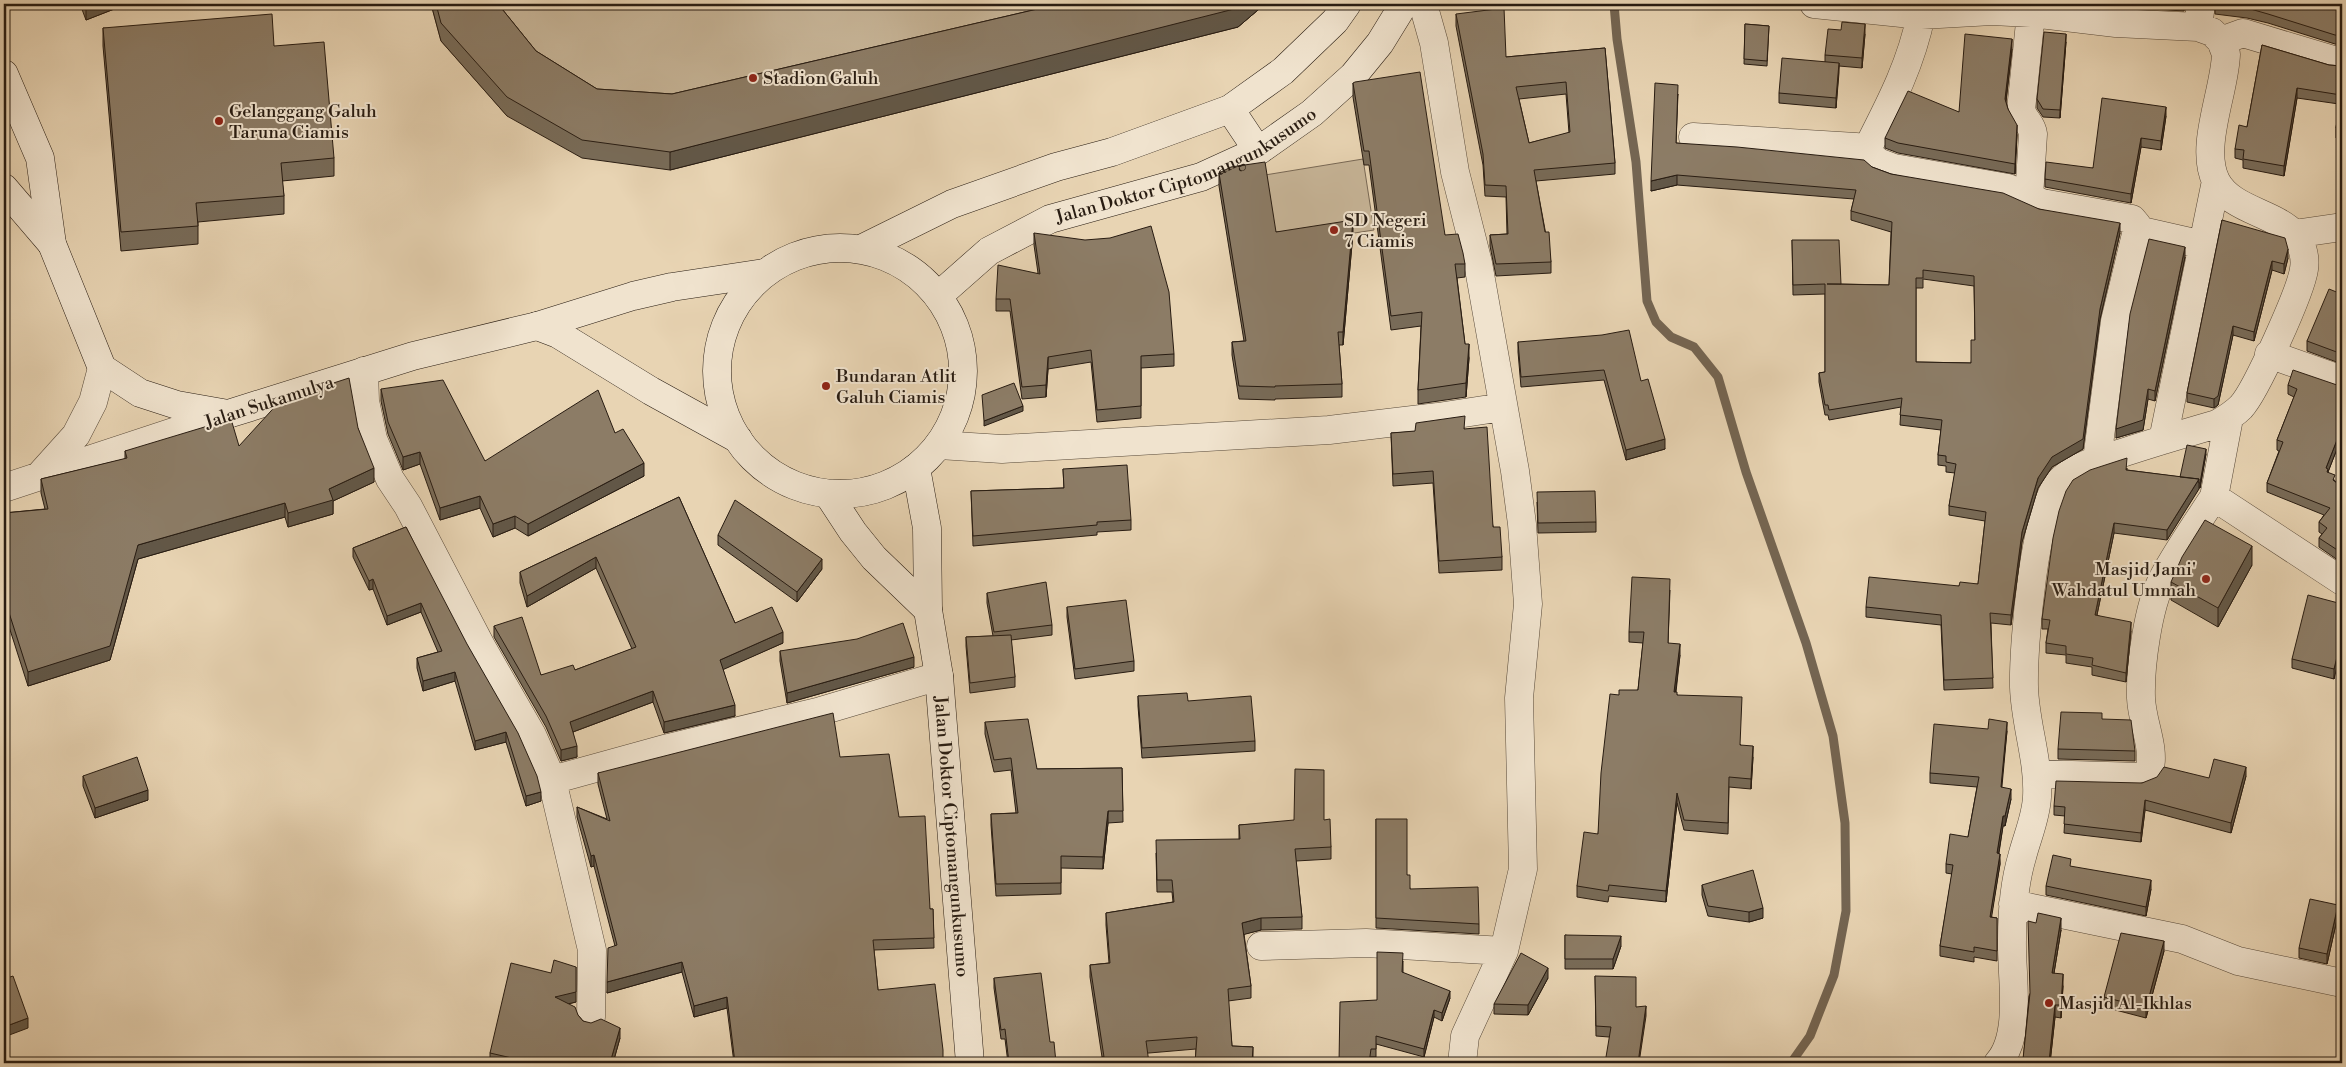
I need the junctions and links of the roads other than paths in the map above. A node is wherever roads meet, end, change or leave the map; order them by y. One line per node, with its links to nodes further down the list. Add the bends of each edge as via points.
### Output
1 (1347, 4): 10 (street, Jalan Doktor Ciptomangunkusumo, via 1335,21 1283,71)
2 (1414, 4): 12 (street, Jalan Doktor Ciptomangunkusumo, via 1353,76 1312,113); 30 (street, via 1434,43 1455,172 1478,263)
3 (1814, 4): 5 (street)
4 (2031, 13): 5 (street, via 1992,11); 6 (street, via 2116,23); 16 (street, via 2021,110 2034,134)
5 (1921, 15): 13 (street, via 1912,54)
6 (2199, 15): 7 (street)
7 (2221, 41): 8 (street, via 2243,33); 14 (street, via 2226,65 2211,147)
8 (2342, 60)
9 (4, 74): 20 (street, via 40,158)
10 (1230, 109): 12 (street); 22 (street, Jalan Doktor Ciptomangunkusumo, via 1112,152 1056,166 952,204)
11 (1693, 137): 13 (street, via 1856,147)
12 (1258, 150): 24 (street, Jalan Doktor Ciptomangunkusumo, via 1201,177 1050,219 988,251)
13 (1866, 151): 16 (street, via 1878,162 1894,168 2008,188)
14 (2216, 181): 19 (street, via 2224,192); 21 (street)
15 (4, 188): 20 (street)
16 (2029, 197): 18 (street, via 2042,203 2132,219)
17 (2342, 228): 19 (street)
18 (2137, 230): 21 (street); 36 (street, via 2116,321)
19 (2294, 234): 26 (street, via 2303,248 2304,269 2298,291)
20 (52, 244): 27 (street)
21 (2203, 245): 34 (street)
22 (861, 249): 23 (street, via 835,247 810,251); 24 (street, via 890,258 910,270)
23 (764, 273): 25 (street, Jalan Sukamulya, via 641,294); 33 (street, via 745,292 721,338 717,364 719,391 726,416)
24 (938, 296): 35 (street, via 954,324 962,355 962,386 954,417)
25 (537, 326): 28 (street, Jalan Sukamulya); 33 (street, via 558,334)
26 (2269, 354): 29 (street); 32 (street, via 2252,391)
27 (102, 368): 31 (street, via 140,393 177,405); 38 (street, via 93,402 76,435)
28 (364, 371): 31 (street, Jalan Sukamulya); 46 (street, via 365,401 373,439 390,479 412,513 481,646 524,720)
29 (2342, 380)
30 (1503, 407): 35 (street, via 1329,430 1002,449); 49 (street, via 1522,524 1528,604 1519,698 1523,869)
31 (228, 414): 38 (street, Jalan Sukamulya)
32 (2229, 418): 34 (street); 41 (street)
33 (738, 440): 40 (street, via 757,461 786,482)
34 (2163, 440): 36 (street)
35 (939, 445): 37 (street)
36 (2098, 460): 45 (street, via 2061,480 2050,494 2045,510 2032,579 2024,686)
37 (916, 468): 40 (street, via 875,490); 43 (street, Jalan Doktor Ciptomangunkusumo, via 927,528)
38 (39, 477): 39 (street, Jalan Sukamulya)
39 (4, 488)
40 (828, 494): 43 (street, via 874,558)
41 (2214, 496): 42 (street); 45 (street, via 2163,579 2152,609 2141,676 2143,720 2152,754 2149,773 2142,777)
42 (2342, 581)
43 (928, 610): 44 (street, Jalan Doktor Ciptomangunkusumo)
44 (939, 676): 46 (street, via 821,711); 52 (street, Jalan Doktor Ciptomangunkusumo)
45 (2036, 774): 47 (street, via 2035,817)
46 (552, 780): 51 (street, via 592,950)
47 (2013, 904): 50 (street, via 2182,939 2238,961); 54 (street, via 2014,1011 2011,1037)
48 (1261, 946): 49 (street, via 1366,943)
49 (1504, 951): 53 (street, via 1466,1036)
50 (2342, 983)
51 (591, 1017)
52 (970, 1063)
53 (1462, 1063)
54 (1998, 1063)

